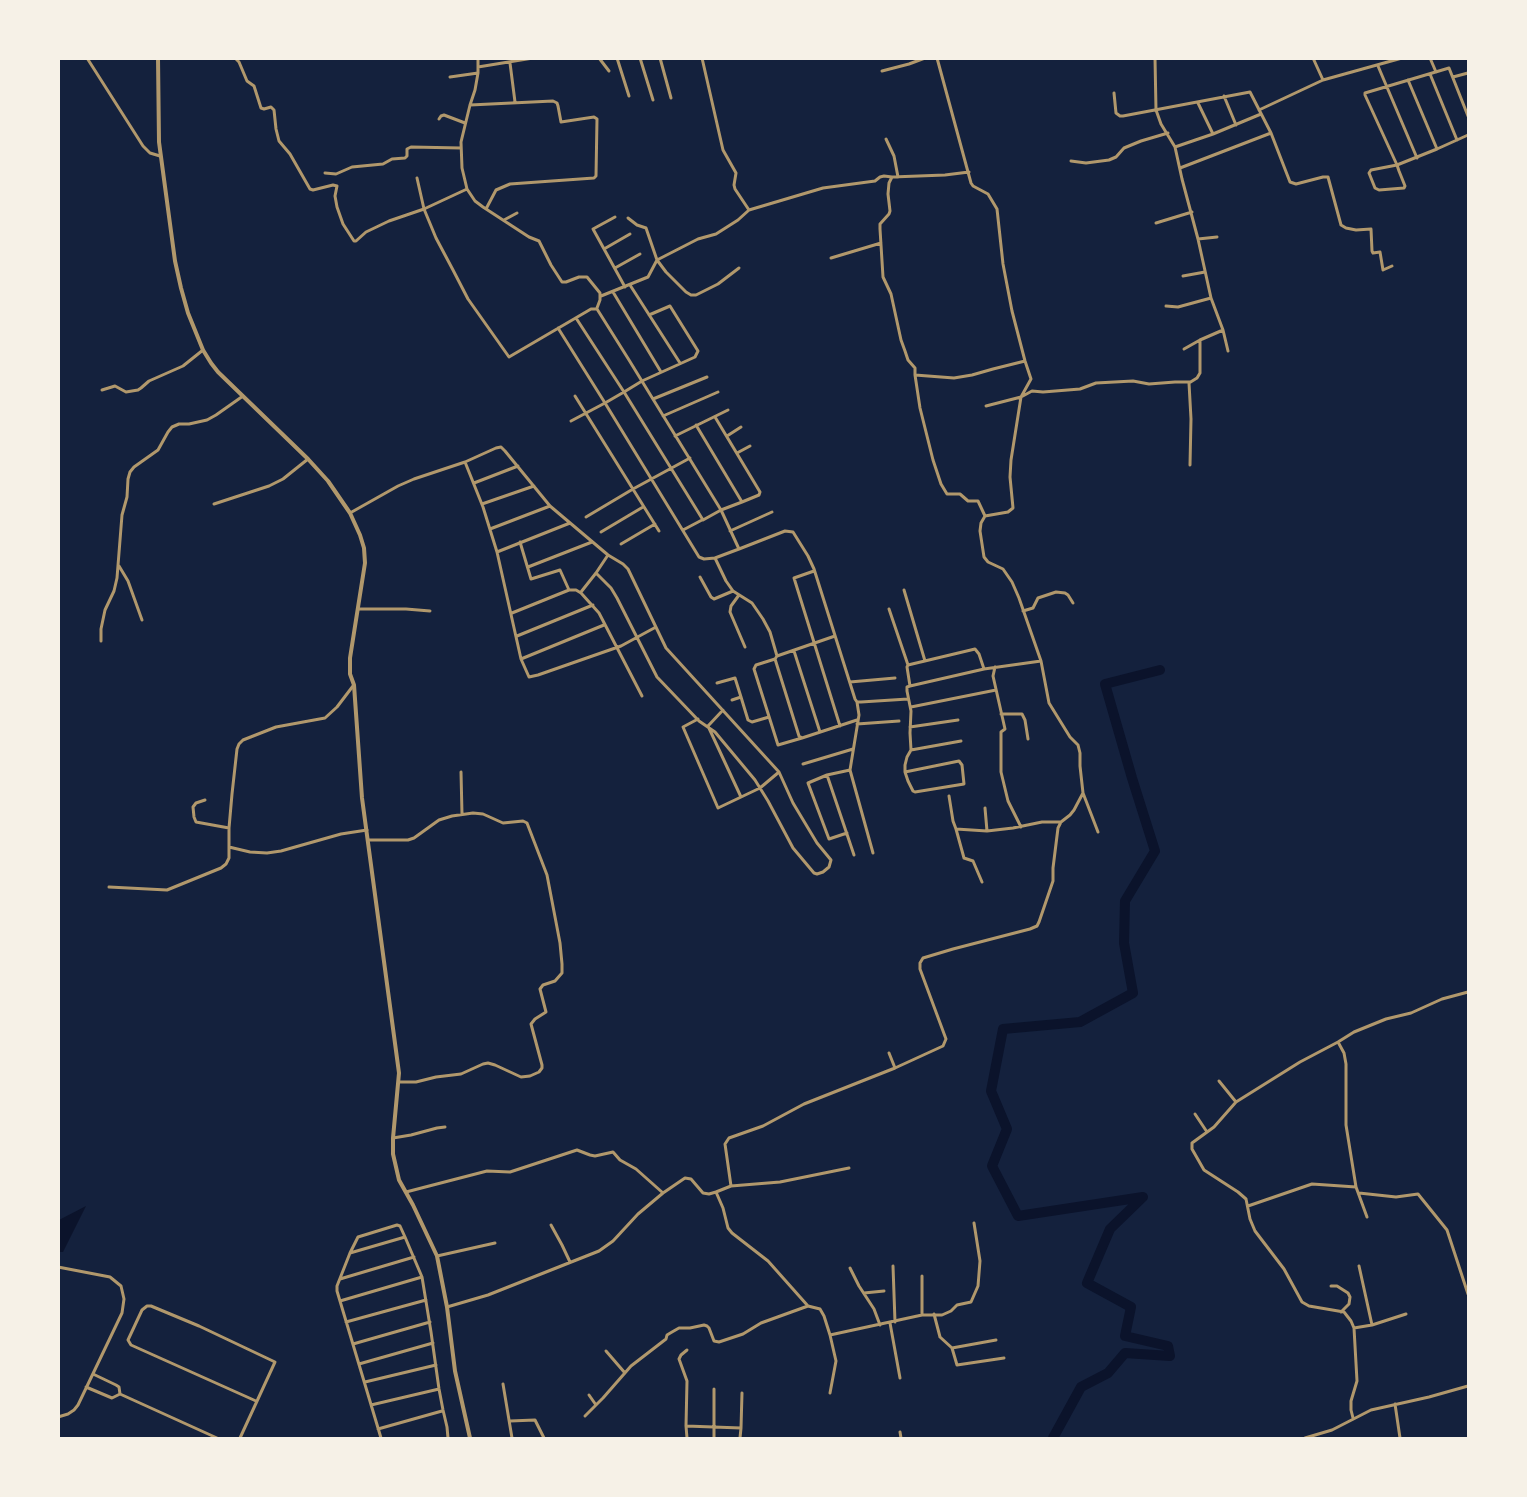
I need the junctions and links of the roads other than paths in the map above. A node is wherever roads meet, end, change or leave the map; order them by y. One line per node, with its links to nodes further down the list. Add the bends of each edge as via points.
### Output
1 (87, 58): 54 (street, via 143,146)
2 (158, 58): 54 (street)
3 (235, 58): 65 (street, via 253,85 261,108 272,108 279,141 310,189 337,186 337,207 353,240 389,221)
4 (478, 58): 19 (street)
5 (533, 58): 17 (street)
6 (599, 58): 20 (street)
7 (617, 58): 32 (street)
8 (640, 58): 35 (street)
9 (660, 58): 34 (street)
10 (702, 58): 67 (street, via 723,150 736,173 735,189)
11 (925, 58): 21 (street)
12 (936, 58): 60 (street)
13 (1155, 58): 39 (street)
14 (1313, 58): 28 (street)
15 (1402, 58): 18 (street)
16 (1430, 58): 22 (street)
17 (510, 63): 19 (street); 36 (street)
18 (1377, 66): 28 (street); 30 (street)
19 (478, 67): 23 (street)
20 (609, 71)
21 (882, 71)
22 (1436, 72): 25 (street); 27 (street, via 1449,68)
23 (478, 73): 26 (street); 38 (street)
24 (1468, 73): 27 (street)
25 (1430, 74): 29 (street); 50 (street)
26 (450, 77)
27 (1453, 77): 41 (street)
28 (1323, 80): 40 (street)
29 (1408, 80): 30 (street); 53 (street)
30 (1385, 86): 55 (street); 57 (street, via 1365,95)
31 (1114, 93): 39 (street, via 1116,113 1120,116)
32 (629, 96)
33 (1224, 96): 37 (street); 40 (street, via 1250,92); 44 (street)
34 (671, 98)
35 (653, 100)
36 (515, 102): 38 (street); 66 (street, via 553,101 562,122 596,118 597,174 594,178 510,184 494,192)
37 (1198, 102): 39 (street); 47 (street)
38 (470, 105): 43 (street)
39 (1156, 110): 45 (street)
40 (1260, 112): 44 (street); 46 (street)
41 (1468, 116)
42 (439, 120): 43 (street, via 444,116)
43 (465, 123): 52 (street)
44 (1236, 125): 47 (street)
45 (1167, 133): 51 (street); 56 (street, via 1124,148 1109,160)
46 (1270, 133): 58 (street); 82 (street, via 1290,182 1328,177 1341,225 1371,229 1372,252 1380,252 1382,269)
47 (1213, 134): 51 (street)
48 (1468, 135): 50 (street)
49 (886, 139): 62 (street)
50 (1457, 140): 53 (street)
51 (1175, 147): 58 (street)
52 (461, 148): 59 (street, via 411,147 405,158 352,167 336,174); 64 (street)
53 (1437, 149): 55 (street)
54 (160, 156): 100 (street, via 175,261 188,313)
55 (1417, 158): 57 (street)
56 (1071, 161)
57 (1397, 165): 57 (street, via 1370,171 1377,190 1405,187)
58 (1179, 169): 68 (street)
59 (325, 172)
60 (969, 172): 62 (street); 102 (street, via 973,186 988,194 997,208 1007,287)
61 (892, 177): 62 (street); 67 (street, via 823,188); 77 (street, via 890,211 880,224)
62 (898, 177)
63 (417, 178): 65 (street)
64 (467, 189): 65 (street); 66 (street)
65 (424, 209): 96 (street, via 468,299 508,357)
66 (486, 209): 72 (street)
67 (749, 210): 81 (street, via 716,234)
68 (1192, 212): 73 (street); 76 (street)
69 (517, 213): 72 (street)
70 (615, 217): 78 (street, via 593,229)
71 (628, 218): 81 (street, via 647,229)
72 (504, 220): 90 (street, via 539,241 562,282 587,277)
73 (1156, 223)
74 (630, 234): 78 (street)
75 (1217, 237): 76 (street)
76 (1198, 239): 85 (street)
77 (881, 243): 80 (street); 105 (street, via 883,277)
78 (604, 249): 83 (street)
79 (640, 254): 83 (street)
80 (831, 258)
81 (657, 260): 84 (street, via 691,295 718,284); 87 (street, via 648,277)
82 (1392, 266)
83 (615, 268): 88 (street)
84 (739, 268)
85 (1205, 272): 86 (street); 91 (street)
86 (1183, 276)
87 (630, 285): 88 (street); 94 (street)
88 (625, 287): 89 (street)
89 (613, 292): 90 (street); 104 (street)
90 (601, 296): 93 (street)
91 (1211, 298): 92 (street, via 1178,307); 97 (street)
92 (1166, 306)
93 (597, 309): 95 (street); 107 (street)
94 (649, 315): 103 (street); 103 (street, via 670,306 698,351 695,357)
95 (576, 318): 96 (street); 110 (street)
96 (558, 328): 116 (street)
97 (1223, 330): 98 (street); 101 (street)
98 (1200, 340): 99 (street); 108 (street, via 1200,373)
99 (1184, 349)
100 (203, 350): 109 (street, via 183,366 148,381 138,390 126,392 115,386); 112 (street, via 218,372)
101 (1228, 351)
102 (1025, 361): 105 (street, via 965,376); 114 (street, via 1031,379)
103 (680, 363): 104 (street)
104 (661, 372): 107 (street)
105 (915, 375): 147 (street, via 941,484 947,494 978,501)
106 (707, 377): 115 (street)
107 (642, 381): 110 (street); 115 (street)
108 (1190, 382): 114 (street, via 1096,383 1080,389 1032,391); 132 (street)
109 (102, 390)
110 (624, 392): 116 (street); 134 (street)
111 (718, 392): 120 (street)
112 (243, 396): 130 (street); 164 (street, via 207,420 172,427 158,450 130,472)
113 (575, 396): 119 (street)
114 (1021, 397): 117 (street); 147 (street, via 1010,468 1013,508)
115 (653, 399): 120 (street)
116 (605, 403): 119 (street); 135 (street)
117 (986, 406)
118 (728, 410): 121 (street)
119 (586, 413): 122 (street); 138 (street)
120 (663, 416): 125 (street)
121 (715, 417): 123 (street); 126 (street)
122 (571, 422)
123 (696, 425): 125 (street); 139 (street)
124 (741, 427): 126 (street)
125 (675, 436): 129 (street)
126 (727, 436): 128 (street)
127 (750, 446): 128 (street)
128 (737, 453): 139 (street, via 759,492)
129 (690, 458): 134 (street); 144 (street)
130 (308, 459): 140 (street, via 270,486); 146 (street)
131 (465, 462): 133 (street, via 501,447); 136 (street); 146 (street, via 398,486)
132 (1190, 465)
133 (518, 466): 136 (street); 137 (street)
134 (671, 468): 135 (street); 149 (street)
135 (652, 478): 138 (street); 154 (street)
136 (474, 483): 141 (street)
137 (534, 486): 141 (street); 142 (street)
138 (633, 489): 143 (street); 148 (street)
139 (742, 502): 144 (street)
140 (214, 504)
141 (482, 504): 152 (street)
142 (550, 506): 150 (street); 152 (street)
143 (644, 507): 151 (street); 156 (street)
144 (721, 510): 149 (street); 155 (street)
145 (772, 512): 155 (street)
146 (350, 513): 176 (street, via 364,548)
147 (985, 516): 179 (street, via 980,531 982,553 988,562 1007,573)
148 (586, 517)
149 (703, 520): 154 (street)
150 (570, 523): 157 (street); 158 (street)
151 (655, 524): 153 (street); 159 (street)
152 (490, 529): 161 (street)
153 (659, 531)
154 (683, 531): 163 (street, via 699,557)
155 (730, 531): 160 (street)
156 (601, 532)
157 (520, 542): 161 (street); 165 (street)
158 (592, 542): 162 (street); 165 (street)
159 (621, 544)
160 (738, 549): 163 (street); 166 (street, via 785,531 793,532)
161 (497, 552): 180 (street)
162 (608, 555): 167 (street); 183 (street, via 628,569)
163 (716, 558): 171 (street)
164 (118, 565): 181 (street); 187 (street, via 114,591 102,621)
165 (528, 567): 169 (street, via 531,579 560,570)
166 (814, 571): 185 (street); 188 (street, via 794,578)
167 (597, 573): 172 (street); 186 (street, via 611,588)
168 (700, 577): 171 (street, via 711,597)
169 (569, 590): 172 (street); 180 (street)
170 (904, 590): 194 (street)
171 (733, 591): 173 (street)
172 (580, 593): 175 (street)
173 (739, 596): 189 (street, via 730,612); 192 (street, via 755,606 770,632)
174 (1073, 603): 179 (street, via 1065,593 1056,592 1038,598 1033,608)
175 (593, 605): 182 (street); 184 (street)
176 (358, 609): 178 (street); 202 (street, via 350,658)
177 (889, 609): 196 (street)
178 (430, 611)
179 (1023, 611): 195 (street)
180 (512, 613): 184 (street)
181 (142, 620)
182 (604, 625): 190 (street); 193 (street)
183 (656, 627): 186 (street); 211 (street, via 666,648)
184 (517, 636): 193 (street)
185 (835, 636): 188 (street); 200 (street)
186 (637, 638): 190 (street); 214 (street, via 657,677)
187 (101, 641)
188 (814, 644): 191 (street); 219 (street)
189 (745, 647)
190 (616, 648): 193 (street, via 531,677); 205 (street)
191 (794, 651): 192 (street); 221 (street)
192 (776, 658): 213 (street, via 754,669); 222 (street)
193 (521, 659)
194 (925, 661): 196 (street); 198 (street, via 975,649)
195 (1041, 661): 197 (street); 234 (street, via 1049,703 1079,750)
196 (908, 665): 203 (street)
197 (995, 667): 198 (street); 204 (street)
198 (984, 669): 203 (street)
199 (895, 678): 200 (street)
200 (850, 682): 209 (street)
201 (717, 683): 206 (street, via 735,678)
202 (354, 685): 242 (street, via 325,718 282,725 241,741); 244 (street)
203 (910, 686): 207 (street)
204 (996, 690): 210 (street); 212 (street)
205 (642, 696)
206 (741, 697): 208 (street); 213 (street, via 748,720)
207 (908, 699): 209 (street); 210 (street)
208 (732, 700)
209 (858, 702): 217 (street)
210 (911, 707): 220 (street)
211 (723, 710): 218 (street); 230 (street)
212 (1001, 714): 223 (street, via 1022,714); 241 (street, via 1005,729 1001,732 1001,772 1008,801)
213 (769, 717): 222 (street, via 778,745)
214 (698, 719): 218 (street); 236 (street, via 683,727 718,808)
215 (958, 720): 220 (street)
216 (899, 721): 217 (street)
217 (857, 722): 219 (street); 225 (street)
218 (708, 726): 233 (street); 236 (street)
219 (840, 726): 221 (street)
220 (910, 727): 226 (street)
221 (820, 732): 222 (street)
222 (802, 738)
223 (1028, 739)
224 (961, 741): 226 (street)
225 (853, 749): 227 (street); 228 (street)
226 (911, 750): 231 (street)
227 (802, 764)
228 (850, 770): 232 (street); 250 (street)
229 (461, 772): 239 (street)
230 (779, 772): 233 (street); 233 (street, via 793,803 831,860 823,872 814,873 793,848)
231 (906, 772): 231 (street, via 915,792 964,784 959,761)
232 (827, 776): 247 (street); 247 (street, via 808,784 829,839)
233 (760, 788): 236 (street)
234 (1083, 793): 240 (street); 246 (street)
235 (949, 796): 243 (street)
236 (741, 797)
237 (205, 800): 242 (street, via 193,807 196,822)
238 (985, 808): 245 (street)
239 (462, 814): 248 (street, via 439,820 408,840); 259 (street, via 479,813 503,823 527,823 547,874 562,973 540,989 546,1012 531,1024 542,1068 534,1075 521,1077 488,1063 461,1074)
240 (1061, 822): 241 (street); 257 (street, via 1053,881 1037,926 924,958 920,969 946,1039 943,1046)
241 (1021, 827): 245 (street)
242 (229, 828): 249 (street)
243 (956, 829): 245 (street); 252 (street, via 964,858 973,861)
244 (367, 830): 248 (street); 249 (street, via 267,853)
245 (987, 831)
246 (1098, 832)
247 (847, 833): 251 (street)
248 (368, 840): 259 (street)
249 (230, 847): 253 (street, via 228,861 221,868 167,890)
250 (873, 853)
251 (854, 855)
252 (982, 882)
253 (109, 887)
254 (1468, 992): 255 (street, via 1386,1019)
255 (1338, 1042): 260 (street); 267 (street, via 1346,1064 1346,1125)
256 (889, 1053): 257 (street)
257 (895, 1068): 266 (street, via 729,1138 725,1144)
258 (1219, 1081): 260 (street)
259 (399, 1082): 264 (street)
260 (1236, 1102): 263 (street)
261 (1195, 1114): 263 (street)
262 (445, 1127): 264 (street)
263 (1207, 1132): 272 (street, via 1191,1145 1200,1166 1245,1197)
264 (393, 1138): 268 (street, via 393,1154)
265 (849, 1168): 266 (street, via 780,1182)
266 (731, 1186): 269 (street)
267 (1356, 1187): 271 (street); 272 (street, via 1312,1184)
268 (405, 1192): 270 (street, via 487,1171 510,1172 577,1150 595,1156 613,1152); 279 (street)
269 (716, 1192): 270 (street, via 703,1193 688,1178); 295 (street, via 732,1233 768,1261)
270 (663, 1193): 281 (street, via 607,1246)
271 (1359, 1193): 273 (street); 292 (street, via 1396,1197 1418,1194 1447,1230)
272 (1248, 1206): 297 (street, via 1255,1231 1284,1269 1302,1302)
273 (1367, 1217)
274 (974, 1223): 298 (street, via 980,1261 978,1286 972,1300 946,1314)
275 (551, 1225): 281 (street)
276 (405, 1238): 278 (street); 278 (street, via 397,1225 358,1237); 280 (street)
277 (495, 1243): 279 (street)
278 (350, 1253): 288 (street)
279 (437, 1256): 296 (street)
280 (414, 1257): 287 (street); 288 (street)
281 (570, 1262): 296 (street)
282 (893, 1266): 303 (street)
283 (1359, 1266): 305 (street)
284 (58, 1267): 318 (street, via 110,1277 123,1292 122,1313)
285 (850, 1268): 291 (street)
286 (922, 1276): 300 (street)
287 (422, 1277): 293 (street); 294 (street)
288 (340, 1279): 294 (street)
289 (1330, 1286): 297 (street, via 1338,1286 1350,1297)
290 (884, 1291): 291 (street)
291 (864, 1293): 304 (street)
292 (1468, 1294)
293 (426, 1300): 301 (street); 302 (street)
294 (340, 1301): 301 (street)
295 (808, 1306): 307 (street, via 820,1309); 317 (street, via 719,1342 714,1341 704,1325 679,1329)
296 (447, 1307): 348 (street, via 455,1371)
297 (1341, 1312): 306 (street)
298 (934, 1314): 300 (street); 311 (street, via 940,1337)
299 (1406, 1314): 305 (street)
300 (922, 1315): 303 (street)
301 (346, 1322): 310 (street)
302 (430, 1322): 309 (street); 310 (street)
303 (892, 1322): 304 (street); 319 (street)
304 (880, 1325): 307 (street)
305 (1372, 1325): 306 (street)
306 (1354, 1329): 337 (street, via 1357,1381 1351,1401)
307 (830, 1335): 327 (street, via 836,1361)
308 (996, 1340): 311 (street)
309 (433, 1343): 315 (street); 316 (street)
310 (352, 1344): 315 (street)
311 (952, 1348): 314 (street, via 957,1365)
312 (606, 1350): 317 (street)
313 (687, 1350): 339 (street, via 680,1359 687,1381)
314 (1004, 1358)
315 (359, 1364): 320 (street)
316 (436, 1365): 320 (street); 324 (street)
317 (625, 1373): 333 (street)
318 (93, 1374): 323 (street); 328 (street, via 119,1387)
319 (900, 1378)
320 (365, 1382): 332 (street)
321 (503, 1384): 338 (street)
322 (1468, 1386): 331 (street)
323 (86, 1387): 328 (street, via 112,1398); 336 (street, via 74,1410)
324 (439, 1389): 332 (street); 334 (street)
325 (714, 1389): 340 (street)
326 (742, 1393): 341 (street)
327 (830, 1393)
328 (120, 1394): 344 (street)
329 (589, 1395): 333 (street)
330 (256, 1401): 330 (street, via 275,1362 151,1306 142,1310 128,1340 131,1345); 345 (street)
331 (1395, 1404): 337 (street); 356 (street)
332 (371, 1405): 342 (street)
333 (596, 1406): 335 (street)
334 (442, 1410): 342 (street); 347 (street)
335 (585, 1416)
336 (58, 1417)
337 (1353, 1418): 355 (street)
338 (509, 1421): 349 (street); 350 (street, via 535,1420)
339 (686, 1426): 340 (street); 351 (street)
340 (714, 1427): 341 (street); 352 (street)
341 (741, 1428): 353 (street)
342 (378, 1429): 346 (street)
343 (900, 1432): 354 (street)
344 (217, 1438)
345 (240, 1438)
346 (381, 1438)
347 (448, 1438)
348 (470, 1438)
349 (512, 1438)
350 (544, 1438)
351 (687, 1438)
352 (714, 1438)
353 (740, 1438)
354 (901, 1438)
355 (1305, 1438)
356 (1400, 1438)

